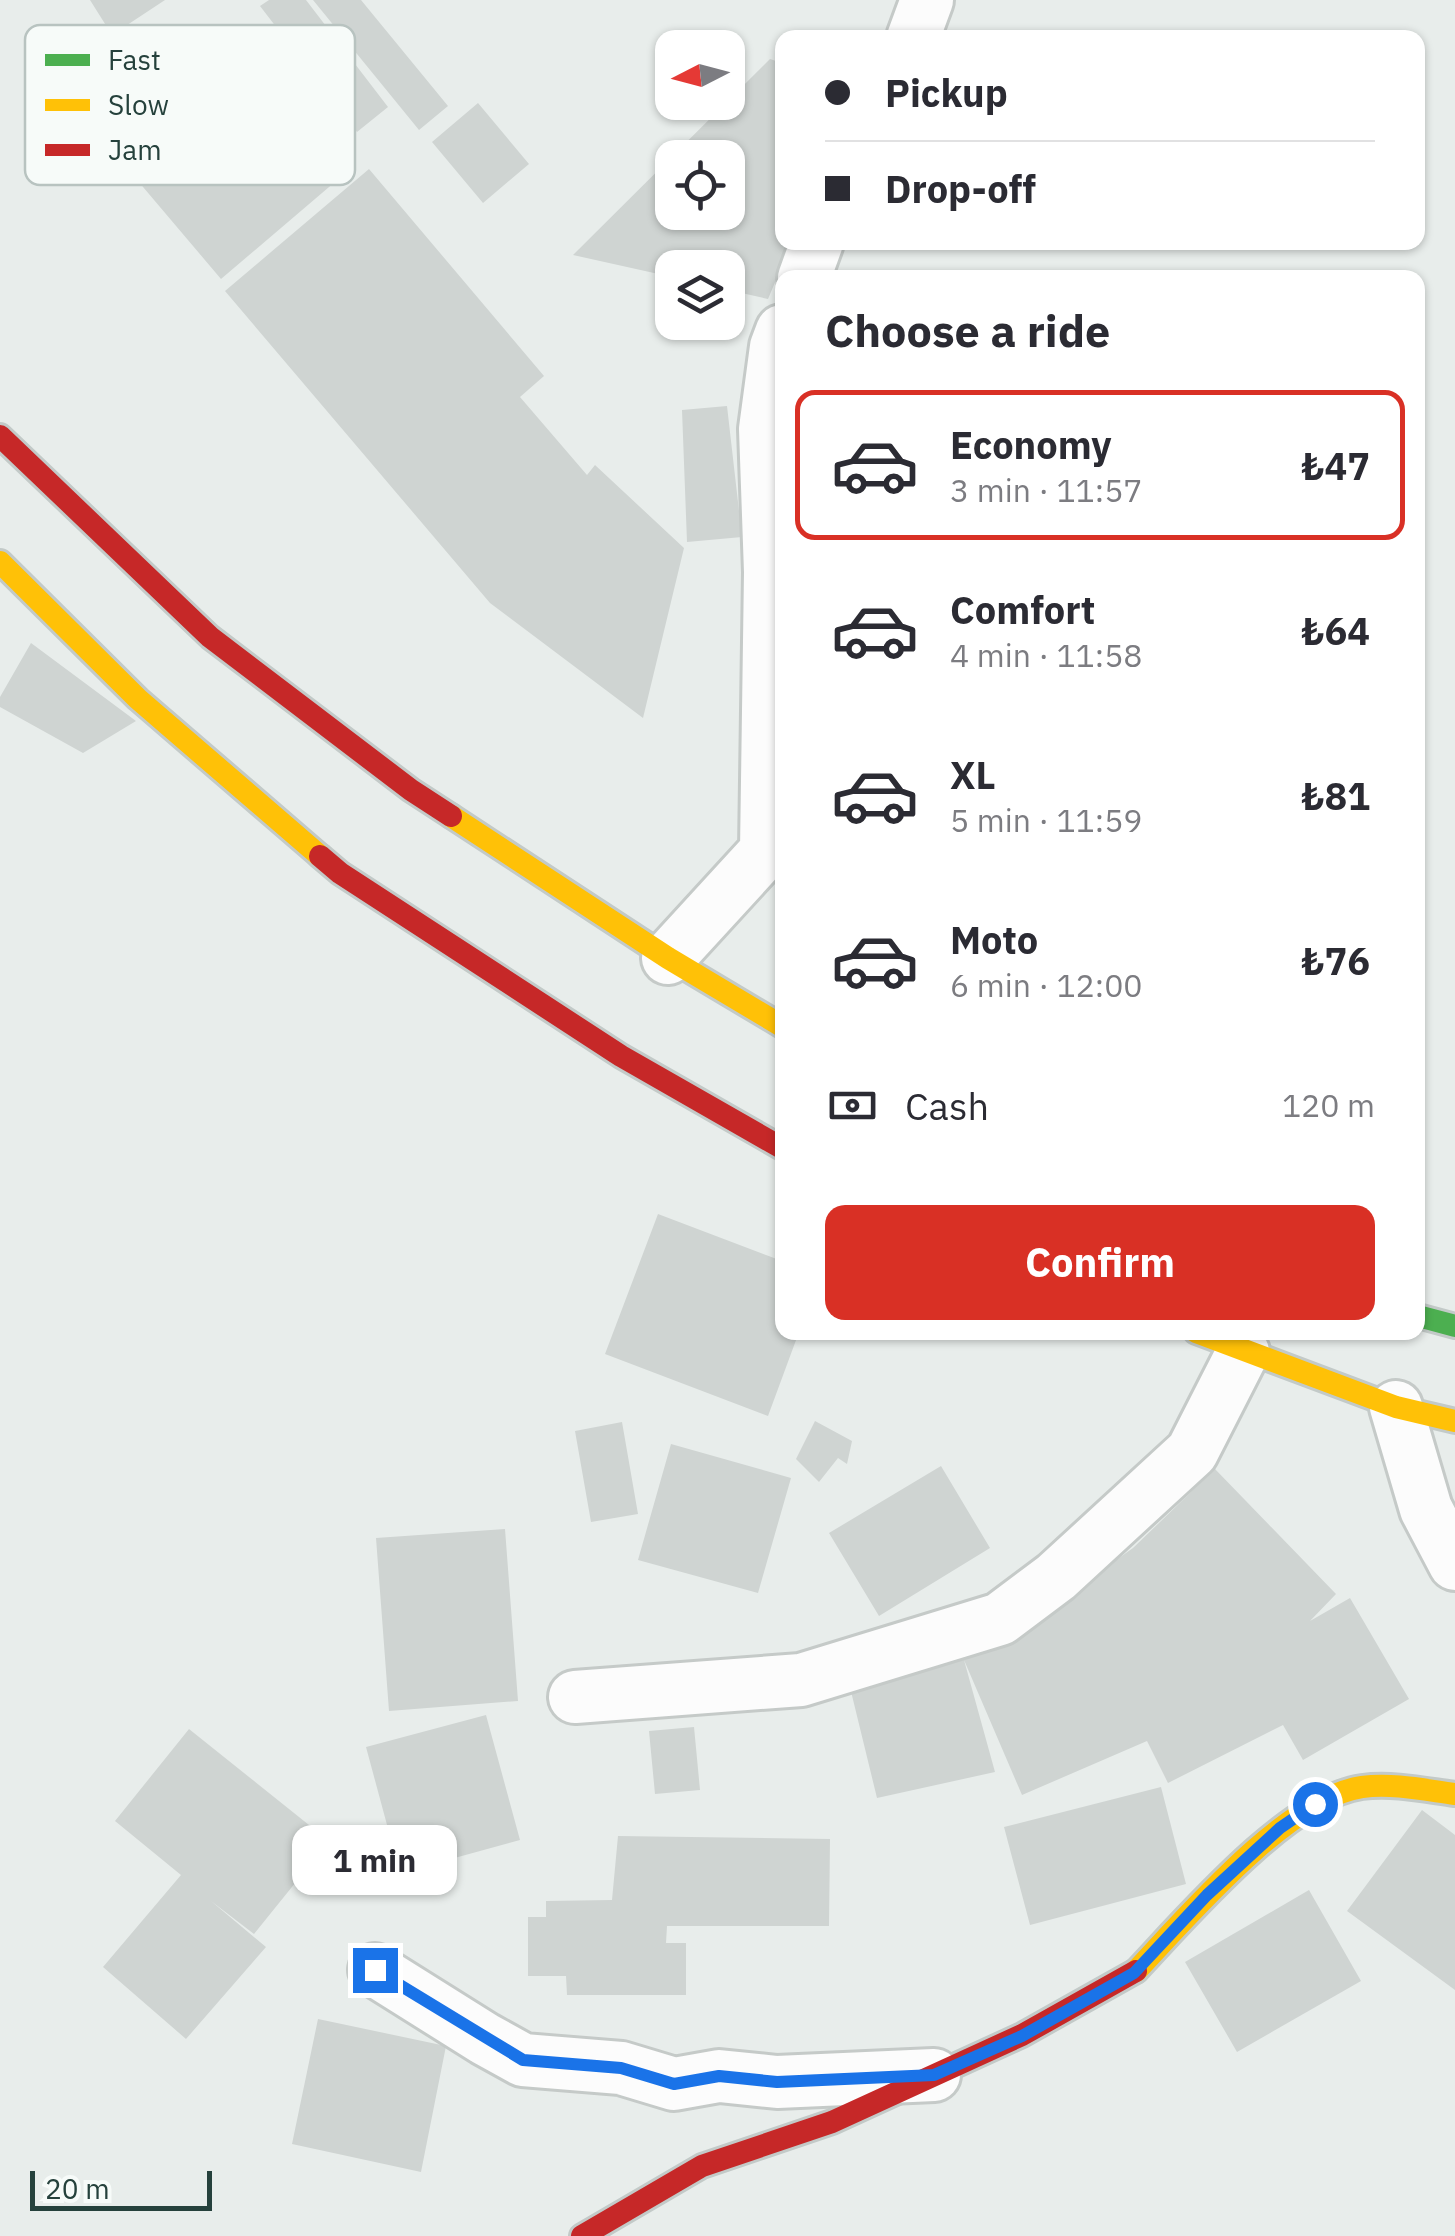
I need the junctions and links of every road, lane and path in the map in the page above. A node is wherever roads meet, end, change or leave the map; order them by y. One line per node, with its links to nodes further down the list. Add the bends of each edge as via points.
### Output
1 (927, 0): 2 (street)
2 (915, 30)
3 (775, 354): 6 (street, via 765,429 766,851)
4 (0, 436): 6 (main road, via 210,637 412,790)
5 (0, 562): 8 (main road, via 138,699 340,872 621,1056)
6 (668, 958): 7 (main road)
7 (775, 1022)
8 (775, 1144)
9 (1425, 1318): 10 (main road)
10 (1455, 1326)
11 (1215, 1340): 12 (main road)
12 (1243, 1352): 13 (main road); 16 (street, via 1192,1452 1056,1577 1000,1619 801,1680)
13 (1396, 1407): 14 (main road); 15 (street, via 1426,1509)
14 (1455, 1422)
15 (1455, 1564)
16 (575, 1697)
17 (1455, 1794): 19 (main road, via 1359,1787 1315,1804 1207,1895 1134,1973 1022,2036)
18 (375, 1970): 19 (street, via 523,2060 621,2068 674,2084 719,2076 777,2082)
19 (934, 2075): 20 (main road, via 832,2122 702,2166)
20 (582, 2236)

